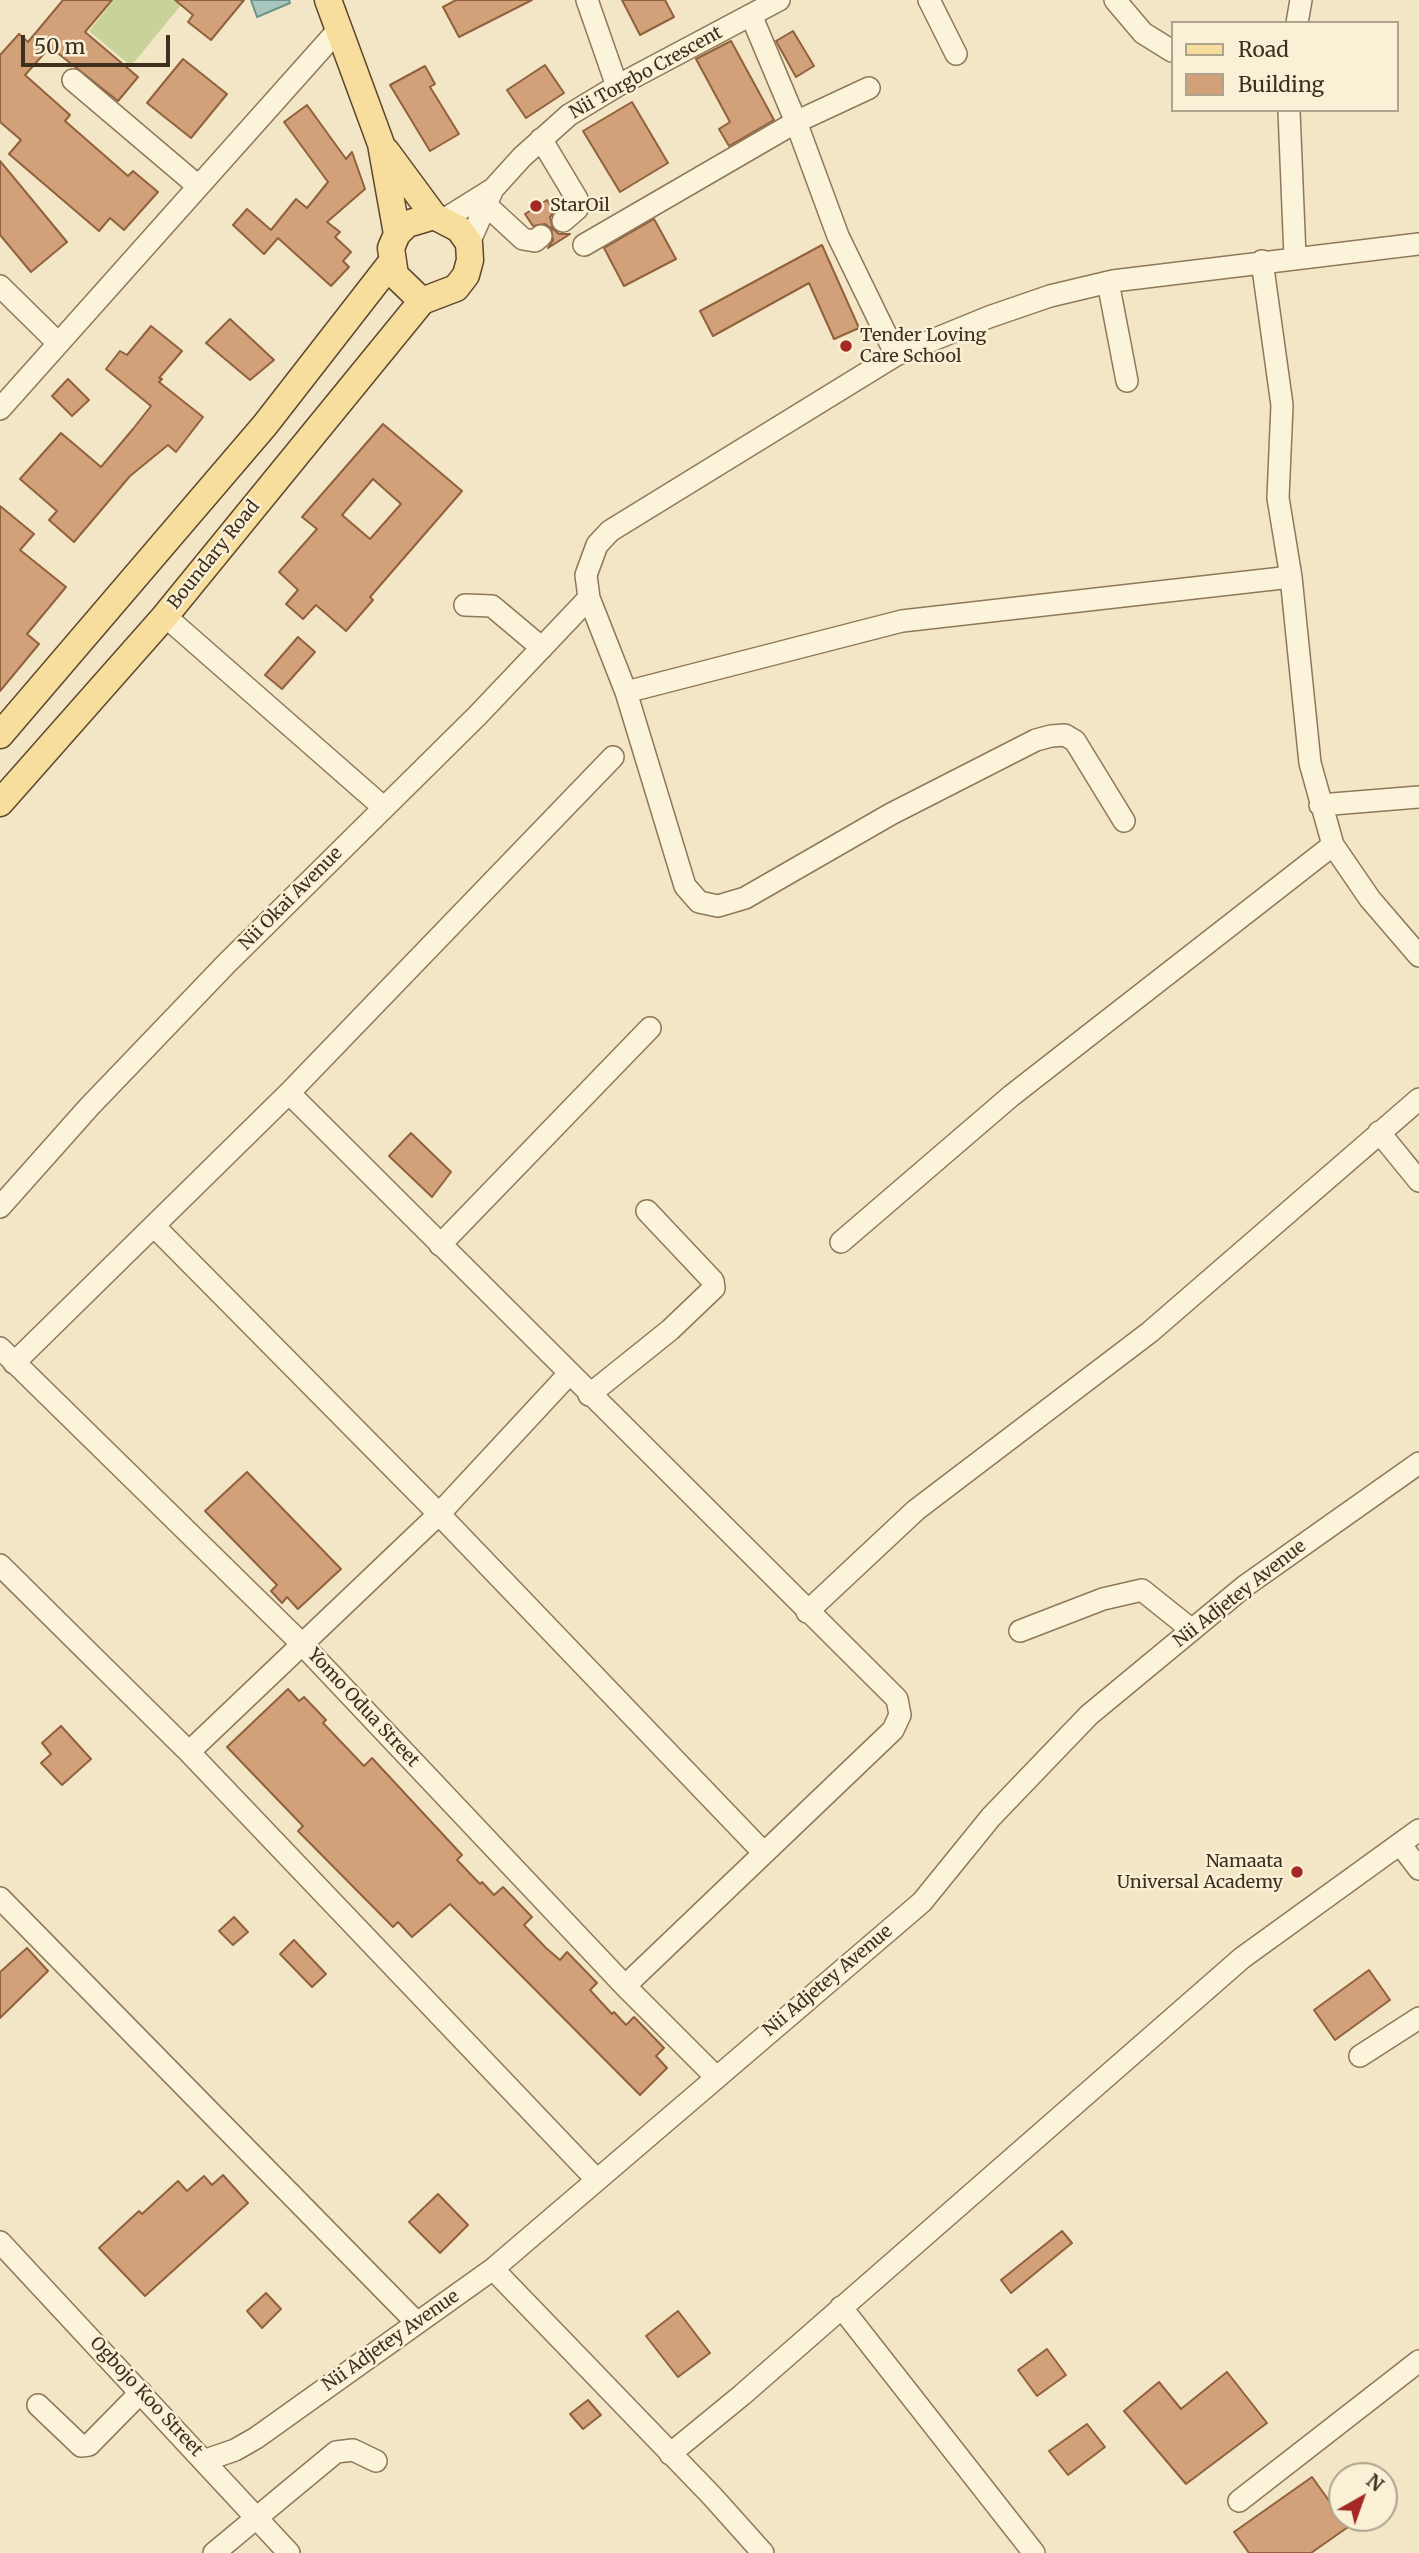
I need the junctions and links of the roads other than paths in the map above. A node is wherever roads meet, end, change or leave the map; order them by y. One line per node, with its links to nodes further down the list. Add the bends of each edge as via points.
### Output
1 (328, 0): 9 (main road)
2 (587, 0): 13 (street)
3 (779, 0): 7 (street, Nii Torgbo Crescent)
4 (929, 0): 11 (street)
5 (1115, 0): 10 (street, via 1143,33)
6 (1301, 0): 8 (street)
7 (751, 15): 13 (street, Nii Torgbo Crescent); 16 (street)
8 (1297, 21)
9 (339, 29): 18 (main road); 19 (street)
10 (1170, 50)
11 (956, 54)
12 (73, 80): 19 (street)
13 (617, 86): 17 (street, Nii Torgbo Crescent, via 569,115)
14 (869, 88): 16 (street)
15 (1289, 112): 28 (street)
16 (796, 122): 27 (street); 35 (street, via 838,236)
17 (541, 139): 20 (street, Nii Torgbo Crescent); 22 (street, via 577,200 577,209)
18 (381, 144): 21 (main road); 23 (main road)
19 (198, 186): 34 (street)
20 (489, 197): 21 (street); 24 (street, via 523,239 535,241); 25 (street)
21 (439, 218): 23 (main road, via 407,223); 25 (main road, via 459,229)
22 (563, 221)
23 (397, 234): 30 (main road)
24 (541, 236)
25 (468, 243): 33 (main road, via 466,275 456,288)
26 (1419, 244): 28 (street)
27 (584, 245)
28 (1295, 257): 29 (street)
29 (1262, 261): 31 (street); 38 (street, via 1282,405 1278,498)
30 (391, 263): 33 (main road, via 402,284); 44 (main road, via 265,425)
31 (1108, 282): 35 (street, via 989,317); 36 (street)
32 (0, 286): 34 (street)
33 (422, 301): 41 (main road, Boundary Road)
34 (58, 343): 37 (street)
35 (896, 355): 39 (street, via 610,531 588,564)
36 (1128, 380)
37 (0, 409)
38 (1292, 577): 43 (street, via 902,621); 48 (street, via 1310,763)
39 (589, 598): 42 (street, Nii Okai Avenue); 43 (street)
40 (465, 605): 42 (street, via 492,606)
41 (165, 616): 47 (main road, Boundary Road); 49 (street)
42 (542, 648): 49 (street, Nii Okai Avenue)
43 (626, 692): 50 (street, via 685,886 699,902 718,906 745,898 891,814 1051,736 1065,735 1074,741)
44 (0, 735)
45 (613, 757): 54 (street)
46 (1419, 797): 48 (street)
47 (0, 803)
48 (1320, 804): 51 (street)
49 (383, 807): 58 (street, Nii Okai Avenue, via 218,972)
50 (1124, 821)
51 (1333, 845): 52 (street, via 1370,899); 61 (street, via 1011,1096)
52 (1419, 956)
53 (650, 1028): 62 (street)
54 (289, 1093): 60 (street); 62 (street)
55 (1419, 1099): 56 (street)
56 (1380, 1132): 57 (street); 69 (street, via 1150,1332 916,1510)
57 (1419, 1181)
58 (0, 1207)
59 (647, 1210): 65 (street, via 714,1288)
60 (154, 1226): 63 (street); 67 (street)
61 (841, 1242)
62 (440, 1245): 64 (street)
63 (7, 1356): 72 (street, Yomo Odua Street)
64 (568, 1375): 65 (street); 67 (street)
65 (589, 1395): 69 (street)
66 (1419, 1463): 70 (street, Nii Adjetey Avenue, via 1245,1586)
67 (439, 1514): 72 (street); 76 (street)
68 (0, 1565): 73 (street)
69 (807, 1612): 76 (street, via 897,1699 901,1715 893,1730)
70 (1192, 1630): 71 (street, via 1142,1590 1103,1599); 82 (street, Nii Adjetey Avenue, via 1089,1715 991,1817 922,1902)
71 (1020, 1631)
72 (301, 1643): 73 (street); 79 (street, Yomo Odua Street)
73 (189, 1752): 83 (street)
74 (1419, 1830): 75 (street)
75 (1400, 1844): 77 (street); 86 (street, via 1242,1958)
76 (764, 1853): 79 (street)
77 (1419, 1869)
78 (0, 1899): 87 (street)
79 (625, 1986): 82 (street, Yomo Odua Street)
80 (1419, 2018): 81 (street)
81 (1360, 2056)
82 (716, 2077): 83 (street, Nii Adjetey Avenue)
83 (596, 2179): 85 (street, Nii Adjetey Avenue)
84 (0, 2242): 89 (street, Ogbojo Koo Street)
85 (493, 2269): 87 (street, Nii Adjetey Avenue); 91 (street)
86 (841, 2307): 91 (street); 99 (street)
87 (416, 2322): 92 (street, Nii Adjetey Avenue, via 256,2438)
88 (1419, 2361): 94 (street)
89 (141, 2392): 90 (street, via 89,2445 81,2446); 92 (street, Ogbojo Koo Street)
90 (38, 2405)
91 (670, 2454): 98 (street)
92 (206, 2460): 95 (street, Ogbojo Koo Street)
93 (376, 2461): 95 (street, via 353,2450 336,2452)
94 (1239, 2501)
95 (256, 2517): 96 (street); 97 (street, Ogbojo Koo Street)
96 (214, 2553)
97 (289, 2553)
98 (763, 2553)
99 (1034, 2553)

